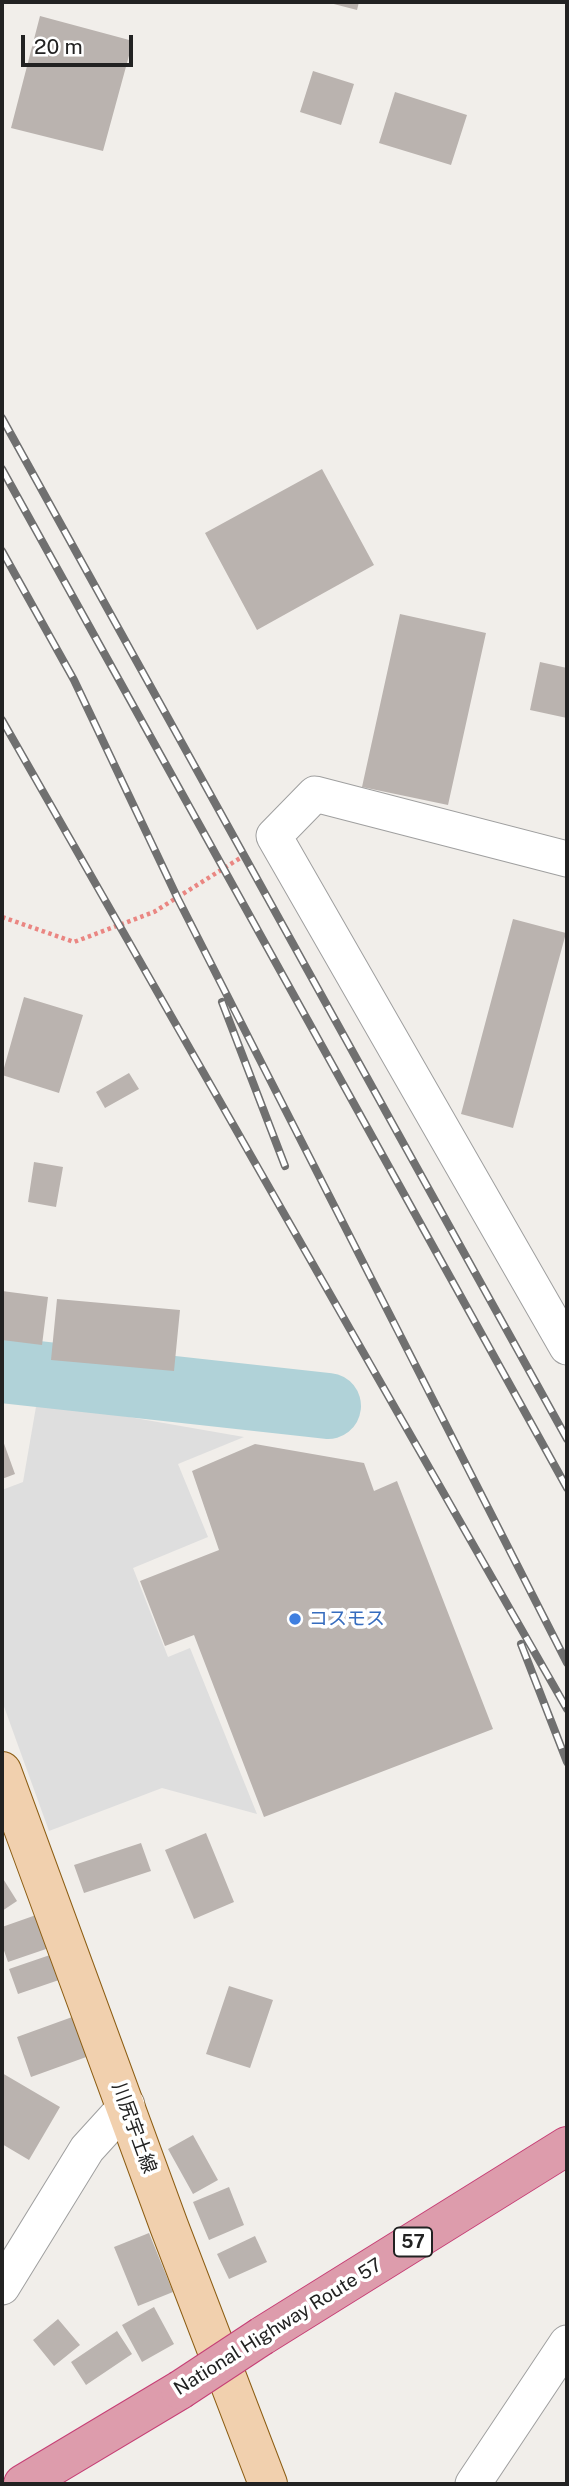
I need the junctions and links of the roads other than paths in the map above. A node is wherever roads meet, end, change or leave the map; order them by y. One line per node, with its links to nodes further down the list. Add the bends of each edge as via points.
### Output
1 (567, 859): 2 (street, via 315,794 274,836)
2 (567, 1347)
3 (3, 1780): 4 (main road, 川尻宇土線)
4 (127, 2105): 6 (street, via 87,2149); 9 (main road, 川尻宇土線)
5 (565, 2147): 8 (highway, National Highway Route 57 / 57, bridge)
6 (2, 2287)
7 (567, 2343): 10 (street)
8 (23, 2484)
9 (268, 2484)
10 (473, 2484)

